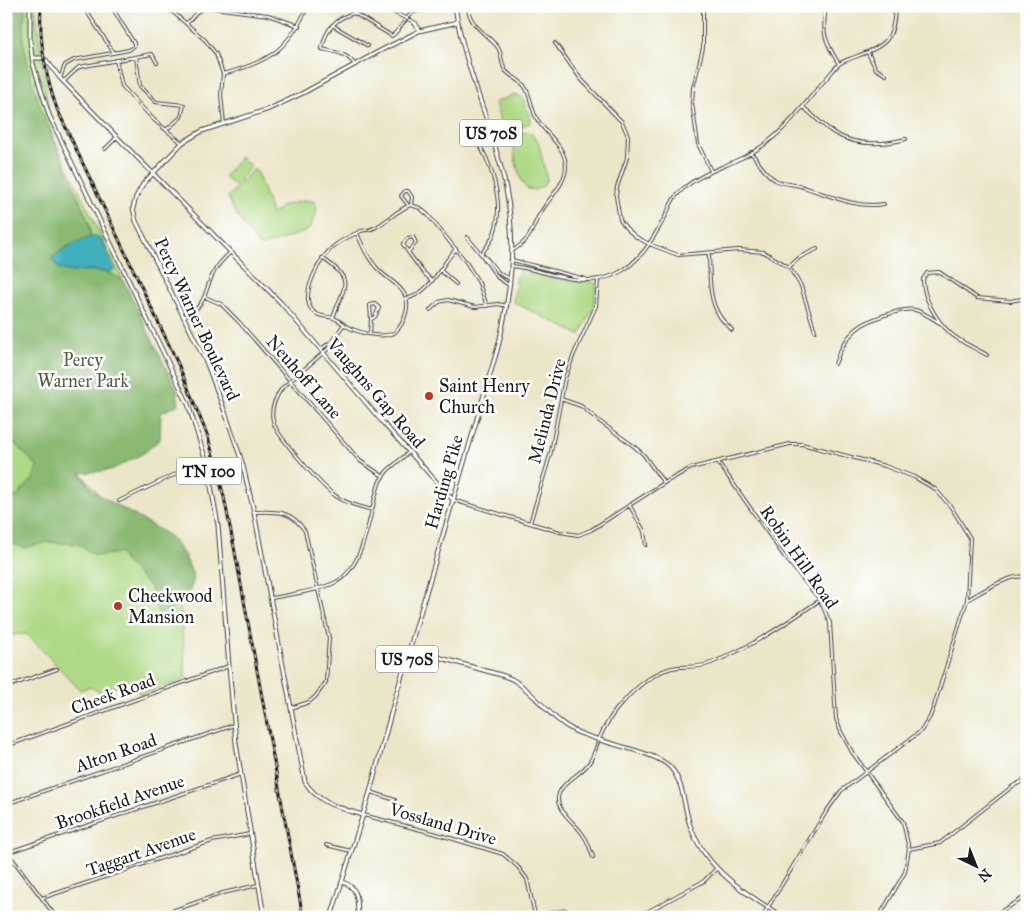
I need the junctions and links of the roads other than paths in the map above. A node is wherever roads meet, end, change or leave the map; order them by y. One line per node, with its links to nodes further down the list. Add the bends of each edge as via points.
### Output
1 (30, 6): 26 (street, TN 100)
2 (83, 6): 24 (street)
3 (111, 6): 24 (street, via 134,43 132,49)
4 (166, 6): 17 (street)
5 (308, 6): 19 (street)
6 (357, 6): 14 (street)
7 (380, 6): 15 (street)
8 (428, 6): 15 (street, via 410,14)
9 (455, 6): 16 (street, US 70S)
10 (468, 6): 53 (street, via 474,22 500,50 505,70 526,88 537,119 559,146 565,159 565,172 560,184 541,212 529,238)
11 (703, 6): 44 (street, via 703,48 692,103 698,144)
12 (826, 6): 29 (street, via 823,29 828,47)
13 (895, 6): 23 (street, via 890,37)
14 (354, 13): 15 (street, via 392,36); 18 (street)
15 (407, 19): 20 (street)
16 (458, 22): 20 (street, Percy Warner Boulevard); 53 (street, Harding Pike / US 70S, via 504,179)
17 (187, 23): 19 (street, via 206,7 268,15); 31 (street, via 216,54)
18 (332, 25): 22 (street); 30 (street, via 325,34 322,49 344,54)
19 (299, 26): 31 (street, via 277,52 247,68)
20 (419, 31): 30 (street, Percy Warner Boulevard)
21 (555, 43): 50 (street, via 580,78 622,122 628,136 628,149 617,187 617,210 626,228)
22 (368, 46)
23 (868, 52): 29 (street); 32 (street, via 876,69)
24 (114, 53): 33 (street, via 74,60 65,65)
25 (136, 57): 27 (street); 28 (street, via 152,54); 37 (street, via 140,86 156,102 184,105 181,118)
26 (32, 58): 33 (street, Vaughns Gap Road, via 47,61); 90 (street, TN 100, via 49,115 188,404)
27 (116, 60): 34 (street, via 79,67); 37 (street, via 122,86)
28 (157, 63)
29 (839, 64): 35 (street)
30 (355, 65): 36 (street, Percy Warner Boulevard, via 269,109)
31 (222, 74): 36 (street)
32 (886, 75)
33 (60, 78): 34 (street, Vaughns Gap Road)
34 (64, 81): 38 (street, Vaughns Gap Road)
35 (803, 107): 40 (street, via 833,132 853,141 889,144); 43 (street, via 775,136)
36 (224, 124): 41 (street, Percy Warner Boulevard, via 202,131)
37 (166, 130): 41 (street)
38 (117, 137): 42 (street); 45 (street, Vaughns Gap Road)
39 (476, 138): 57 (street, via 490,167 497,209 496,229)
40 (906, 139)
41 (182, 143): 45 (street, Percy Warner Boulevard)
42 (105, 149)
43 (751, 152): 44 (street); 46 (street, via 777,181 849,203)
44 (710, 171): 50 (street, via 675,197)
45 (152, 173): 54 (street, Vaughns Gap Road); 75 (street, Percy Warner Boulevard, via 143,184 133,208 136,220)
46 (884, 204)
47 (410, 205): 47 (street, via 411,196 405,191 401,197); 48 (street, via 378,226); 51 (street, via 428,215)
48 (357, 233): 58 (street, via 334,246); 71 (street, via 372,262 392,279)
49 (467, 237): 57 (street)
50 (649, 244): 56 (street, via 682,256); 64 (street, via 625,269)
51 (456, 249): 62 (street); 72 (street, via 474,273)
52 (817, 249): 61 (street)
53 (512, 251): 59 (street, Harding Pike / US 70S)
54 (230, 252): 69 (street, via 214,272); 83 (street, Vaughns Gap Road, via 281,303)
55 (408, 252): 55 (street, via 403,244 413,237 415,244); 66 (street)
56 (709, 253): 61 (street, via 764,252); 80 (street, via 711,291 716,309)
57 (481, 254): 63 (street, via 501,275); 68 (street, via 499,279)
58 (322, 258): 76 (street, via 344,279 342,296); 76 (street, via 312,278 309,303 316,313)
59 (512, 260): 60 (street, Harding Pike / US 70S); 65 (street)
60 (512, 266): 63 (street, Harding Pike / US 70S); 65 (street, via 564,278)
61 (789, 267): 81 (street, via 801,286)
62 (440, 270): 66 (street); 67 (street)
63 (511, 279): 68 (street, Harding Pike / US 70S)
64 (598, 279): 65 (street); 87 (street, Melinda Drive, via 596,309 571,361)
65 (590, 280)
66 (432, 281): 71 (street, via 421,292)
67 (456, 284)
68 (510, 285): 73 (street, Harding Pike / US 70S)
69 (205, 297): 75 (street, via 194,312); 86 (street, Neuhoff Lane, via 221,304)
70 (1027, 298): 79 (street, via 1010,301 977,298 939,272 927,273 923,287 927,300)
71 (406, 299): 82 (street, via 406,315 397,331 388,335)
72 (487, 306): 73 (street); 74 (street, via 473,307 446,300)
73 (508, 306): 93 (street, Harding Pike / US 70S)
74 (430, 310)
75 (185, 316): 97 (street, Percy Warner Boulevard, via 225,412)
76 (333, 318): 78 (street)
77 (371, 319): 77 (street, via 370,305 376,305 378,309); 82 (street)
78 (344, 324): 82 (street); 83 (street)
79 (944, 326): 84 (street, via 951,334); 85 (street, via 909,309 874,318 853,330)
80 (732, 330)
81 (815, 331)
82 (370, 333)
83 (322, 352): 86 (street); 88 (street, Vaughns Gap Road)
84 (987, 355)
85 (835, 364)
86 (289, 380): 91 (street, Neuhoff Lane, via 360,461); 96 (street, via 276,396 272,409 273,423 279,434 332,494 347,503)
87 (561, 399): 92 (street, via 581,406 631,444 643,454); 98 (street, Melinda Drive)
88 (408, 452): 91 (street); 93 (street, Vaughns Gap Road)
89 (718, 462): 92 (street, via 691,468); 103 (street, Robin Hill Road, via 784,556); 104 (street, via 790,444 802,444 914,476 951,506 970,538)
90 (207, 464): 94 (street, via 178,473); 106 (street, TN 100, via 218,525)
91 (383, 476): 96 (street)
92 (664, 483): 95 (street)
93 (453, 500): 98 (street); 105 (street, Harding Pike / US 70S)
94 (119, 501)
95 (630, 506): 98 (street, via 578,535); 99 (street, via 644,531)
96 (372, 510): 101 (street, via 352,568 336,582)
97 (254, 512): 101 (street, via 276,511 291,516 299,523 305,531); 102 (street, Percy Warner Boulevard)
98 (530, 523)
99 (646, 545)
100 (1027, 576): 104 (street, via 999,583)
101 (316, 588): 102 (street); 109 (street, via 329,638 326,682 309,702)
102 (269, 599): 109 (street, Percy Warner Boulevard)
103 (820, 600): 111 (street, via 750,645 712,663 671,668 648,680 624,700 607,723); 113 (street, Robin Hill Road, via 830,622 836,719)
104 (967, 600): 113 (street, via 926,724)
105 (410, 649): 111 (street, via 513,679 560,722); 116 (street, Harding Pike / US 70S)
106 (229, 666): 110 (street, TN 100); 112 (street, Cheek Road)
107 (56, 669): 108 (street)
108 (6, 687)
109 (291, 708): 119 (street, Percy Warner Boulevard, via 305,782 327,803)
110 (234, 725): 114 (street, TN 100); 118 (street, Alton Road)
111 (599, 741): 125 (street, via 592,759 563,786 558,802 584,835); 126 (street, via 662,760 671,768 677,778 691,829)
112 (6, 746)
113 (867, 773): 122 (street, Robin Hill Road, via 903,822); 131 (street, via 841,792 826,812)
114 (241, 774): 120 (street, TN 100); 124 (street, Brookfield Avenue)
115 (1027, 778): 122 (street, via 940,842)
116 (370, 792): 117 (street); 119 (street, Harding Pike / US 70S)
117 (395, 800)
118 (6, 804)
119 (363, 815): 123 (street, Harding Pike / US 70S); 134 (street, Vossland Drive, via 503,854 527,880)
120 (250, 834): 128 (street, TN 100); 130 (street, Taggart Avenue, via 212,840)
121 (326, 845): 123 (street)
122 (909, 849): 143 (street, Robin Hill Road, via 905,872)
123 (351, 851): 127 (street, Harding Pike / US 70S)
124 (7, 853): 130 (street)
125 (593, 857)
126 (717, 868): 131 (street); 133 (street, via 704,881 647,912)
127 (343, 882): 138 (street, Harding Pike / US 70S); 139 (street, via 356,892)
128 (258, 885): 136 (street, via 223,893); 137 (street, TN 100)
129 (1027, 896): 144 (street)
130 (42, 898): 135 (street)
131 (768, 908): 141 (street); 142 (street)
132 (566, 910): 134 (street)
133 (639, 913)
134 (535, 916): 140 (street)
135 (56, 917)
136 (155, 917)
137 (264, 917)
138 (332, 917)
139 (358, 917)
140 (527, 917)
141 (762, 917)
142 (783, 917)
143 (879, 917)
144 (991, 917)

